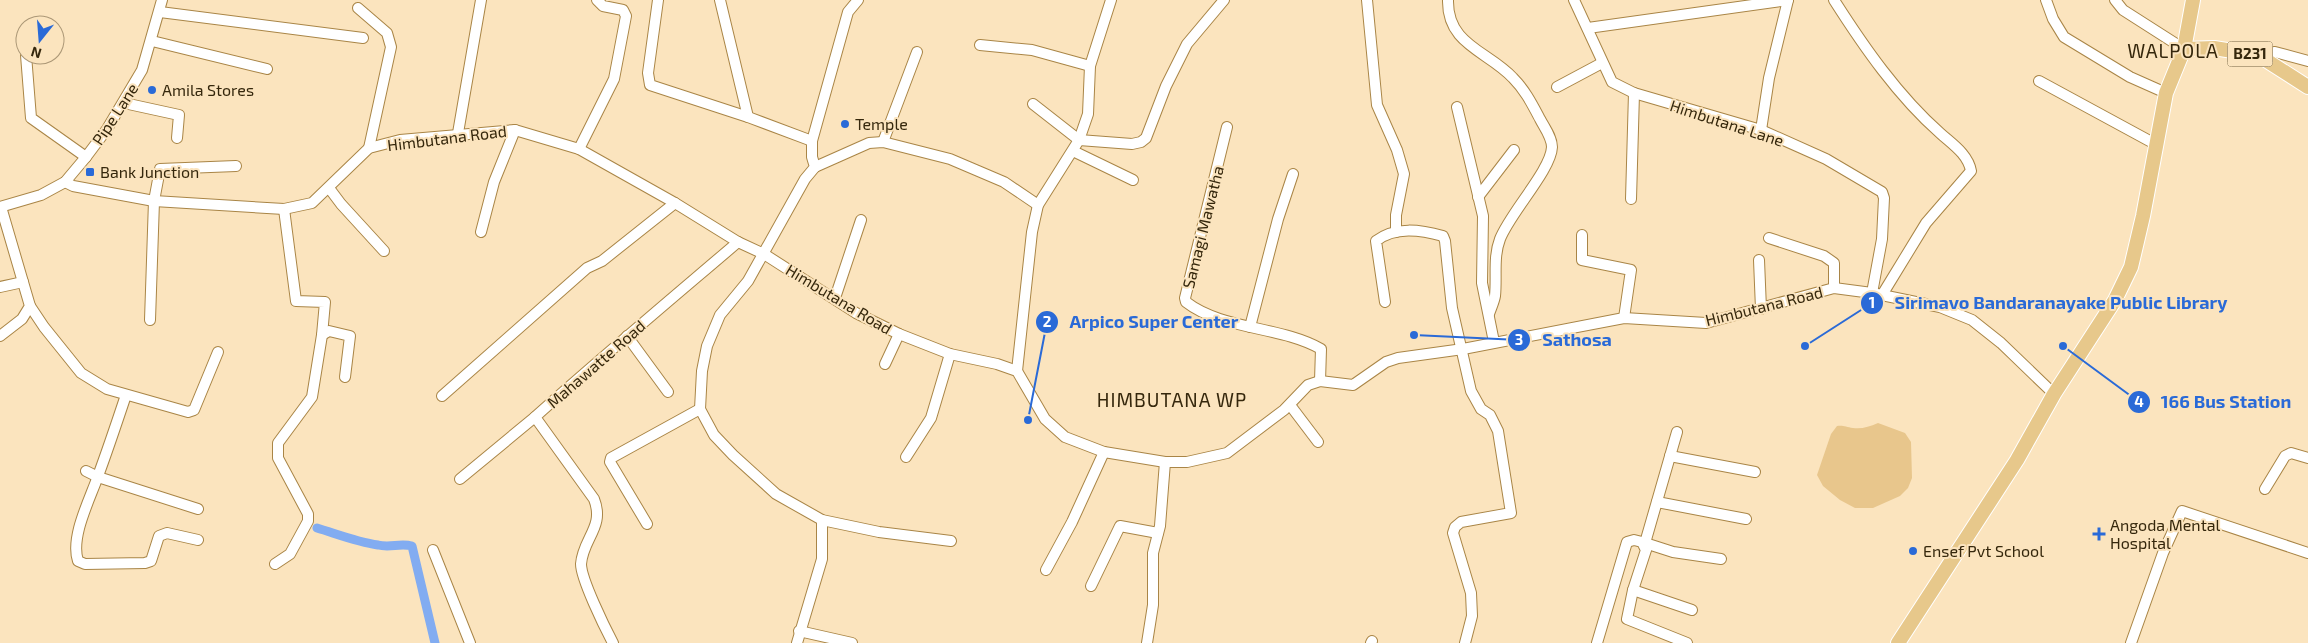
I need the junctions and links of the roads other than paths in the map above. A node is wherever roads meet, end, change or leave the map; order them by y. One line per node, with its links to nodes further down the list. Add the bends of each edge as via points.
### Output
1 (162, 0): 18 (street, Pipe Lane)
2 (481, 0): 43 (street)
3 (597, 0): 50 (street, via 603,6 623,10 626,16 614,79)
4 (658, 0): 39 (street, via 648,73 650,85)
5 (720, 0): 39 (street)
6 (858, 0): 46 (street, via 848,12)
7 (1111, 0): 29 (street)
8 (1224, 0): 45 (street, via 1187,44 1142,142)
9 (1367, 0): 69 (street, via 1377,105 1404,174)
10 (1448, 0): 84 (street, via 1452,24 1458,36 1512,76 1525,91 1552,146 1548,163 1513,212 1500,240 1496,255 1495,298)
11 (1574, 0): 19 (street, Himbutana Lane)
12 (1788, 0): 19 (street); 42 (street, via 1769,78)
13 (1834, 0): 79 (street, via 1875,60 1928,122 1970,160 1971,171 1926,223)
14 (2046, 0): 35 (street, via 2064,37 2130,77)
15 (2115, 0): 23 (street, via 2123,10)
16 (2193, 0): 23 (main road)
17 (358, 8): 49 (street, via 387,32 391,47)
18 (160, 12): 20 (street); 21 (street, Pipe Lane)
19 (1588, 28): 27 (street, Himbutana Lane)
20 (362, 38)
21 (152, 41): 30 (street); 36 (street, Pipe Lane, via 142,70)
22 (980, 45): 29 (street, via 1032,50)
23 (2184, 49): 25 (main road, B231, via 2214,48); 35 (main road)
24 (917, 52): 47 (street)
25 (2258, 55): 26 (street, via 2274,52); 33 (main road, B231)
26 (2308, 61)
27 (1602, 63): 32 (street); 34 (street, Himbutana Lane, via 1612,82)
28 (27, 65): 53 (street, via 31,118)
29 (1090, 66): 45 (street, via 1088,114)
30 (266, 69)
31 (2039, 81): 48 (street)
32 (1557, 87)
33 (2308, 87)
34 (1634, 93): 42 (street, Himbutana Lane); 61 (street)
35 (2166, 93): 48 (main road)
36 (124, 103): 44 (street, via 179,115); 53 (street, Pipe Lane)
37 (1033, 104): 45 (street)
38 (1457, 107): 60 (street)
39 (748, 117): 46 (street)
40 (1228, 127): 87 (street, Samagi Mawatha, via 1185,298 1196,310)
41 (515, 130): 43 (street, Himbutana Road); 50 (street, Himbutana Road); 68 (street, via 494,182)
42 (1761, 130): 79 (street, Himbutana Lane, via 1826,160 1882,192)
43 (458, 133): 49 (street, Himbutana Road, via 400,140)
44 (177, 138)
45 (1079, 140): 52 (street)
46 (812, 141): 55 (street)
47 (883, 142): 55 (street, via 869,143); 64 (street, via 950,159 1004,182)
48 (2157, 145): 101 (main road, via 2131,267 2115,300)
49 (368, 148): 59 (street, Himbutana Road)
50 (579, 150): 63 (street, Himbutana Road)
51 (1514, 150): 60 (street)
52 (1073, 151): 57 (street); 64 (street)
53 (86, 157): 58 (street, Pipe Lane)
54 (236, 166): 62 (street, via 160,169)
55 (815, 167): 74 (street, via 805,179)
56 (1293, 174): 87 (street)
57 (1134, 180)
58 (65, 182): 62 (street, Himbutana Road); 65 (street, Pipe Lane, via 41,195)
59 (329, 188): 66 (street, Himbutana Road, via 312,203); 73 (street)
60 (1478, 197): 84 (street, via 1483,216 1482,283)
61 (1631, 199)
62 (154, 202): 66 (street, Himbutana Road); 86 (street)
63 (675, 203): 72 (street, Himbutana Road); 103 (street, via 602,261 587,268)
64 (1038, 205): 97 (street, via 1032,232)
65 (1, 207): 76 (street)
66 (284, 209): 89 (street, via 296,301 325,302)
67 (861, 220): 80 (street)
68 (481, 232)
69 (1396, 232): 81 (street, via 1383,235 1376,241); 93 (street, via 1421,230 1442,236 1445,241 1452,308)
70 (1582, 234): 85 (street, via 1582,260 1631,270)
71 (1769, 238): 78 (street, via 1824,256 1834,263)
72 (738, 242): 74 (street, Himbutana Road); 91 (street, Mahawatte Road)
73 (384, 251)
74 (764, 254): 80 (street, Himbutana Road); 105 (street, via 748,281 720,315 707,346)
75 (1759, 260): 83 (street)
76 (23, 282): 77 (street); 82 (street)
77 (0, 287)
78 (1834, 288): 79 (street, Himbutana Road); 83 (street, Himbutana Road)
79 (1877, 294): 101 (street, Himbutana Road, via 1940,307 1972,320)
80 (835, 298): 88 (street, Himbutana Road, via 856,313)
81 (1385, 302)
82 (30, 306): 90 (street, via 22,319); 102 (street, via 80,373 107,389)
83 (1761, 309): 85 (street, Himbutana Road, via 1706,323)
84 (1489, 314): 92 (street)
85 (1624, 318): 92 (street, Himbutana Road)
86 (150, 320)
87 (1250, 327): 99 (street, Samagi Mawatha, via 1307,341 1321,349)
88 (899, 334): 95 (street, Himbutana Road); 96 (street)
89 (322, 335): 98 (street, via 329,331 350,336); 131 (street, via 312,397 278,443 278,458 308,514 308,521 290,554)
90 (0, 336)
91 (627, 336): 100 (street); 106 (street, Mahawatte Road)
92 (1494, 342): 93 (street, Himbutana Road)
93 (1463, 349): 99 (street, Himbutana Road, via 1398,358 1386,362 1353,385); 142 (street, via 1471,391 1481,409 1490,414 1498,431 1511,513 1461,522 1452,533 1472,593 1472,616)
94 (218, 352): 102 (street, via 194,410 188,412)
95 (950, 354): 97 (street, Himbutana Road); 111 (street, via 931,418)
96 (885, 364)
97 (1017, 371): 109 (street, via 1045,419 1065,437)
98 (345, 377)
99 (1320, 381): 104 (street, via 1308,385)
100 (668, 392)
101 (2054, 394): 145 (main road, via 2017,460)
102 (126, 395): 116 (street)
103 (442, 396)
104 (1290, 404): 108 (street); 113 (street, via 1227,453 1187,462)
105 (700, 409): 122 (street, via 714,435 733,455 776,494); 123 (street, via 610,458)
106 (535, 417): 117 (street); 138 (street, Mahawatte Road, via 594,499 599,511 584,549 581,567)
107 (1677, 432): 110 (street)
108 (1318, 442)
109 (1104, 452): 113 (street); 132 (street)
110 (1670, 456): 115 (street); 119 (street)
111 (906, 457)
112 (2308, 458): 118 (street, via 2291,453 2285,456)
113 (1165, 462): 124 (street)
114 (86, 471): 116 (street)
115 (1755, 472)
116 (98, 477): 120 (street); 125 (street, via 85,507 75,553 78,561 85,564 145,563 151,561 159,536 167,533)
117 (460, 479)
118 (2265, 489)
119 (1657, 502): 121 (street); 127 (street)
120 (198, 509)
121 (1746, 519)
122 (822, 520): 126 (street, via 879,532); 136 (street, via 822,559)
123 (647, 524)
124 (1158, 534): 133 (street, via 1120,526); 141 (street, via 1153,553 1153,605)
125 (198, 540)
126 (951, 541)
127 (1646, 547): 130 (street); 134 (street); 143 (street, via 1642,542 1627,542)
128 (434, 550): 137 (street)
129 (2308, 553): 146 (street, via 2182,511)
130 (1722, 559)
131 (275, 564)
132 (1046, 570)
133 (1091, 586)
134 (1633, 590): 135 (street); 144 (street, via 1627,618)
135 (1692, 610)
136 (799, 630): 139 (street); 140 (street)
137 (470, 643)
138 (613, 643)
139 (797, 643)
140 (852, 643)
141 (1147, 643)
142 (1464, 643)
143 (1597, 643)
144 (1687, 643)
145 (1898, 643)
146 (2131, 643)

